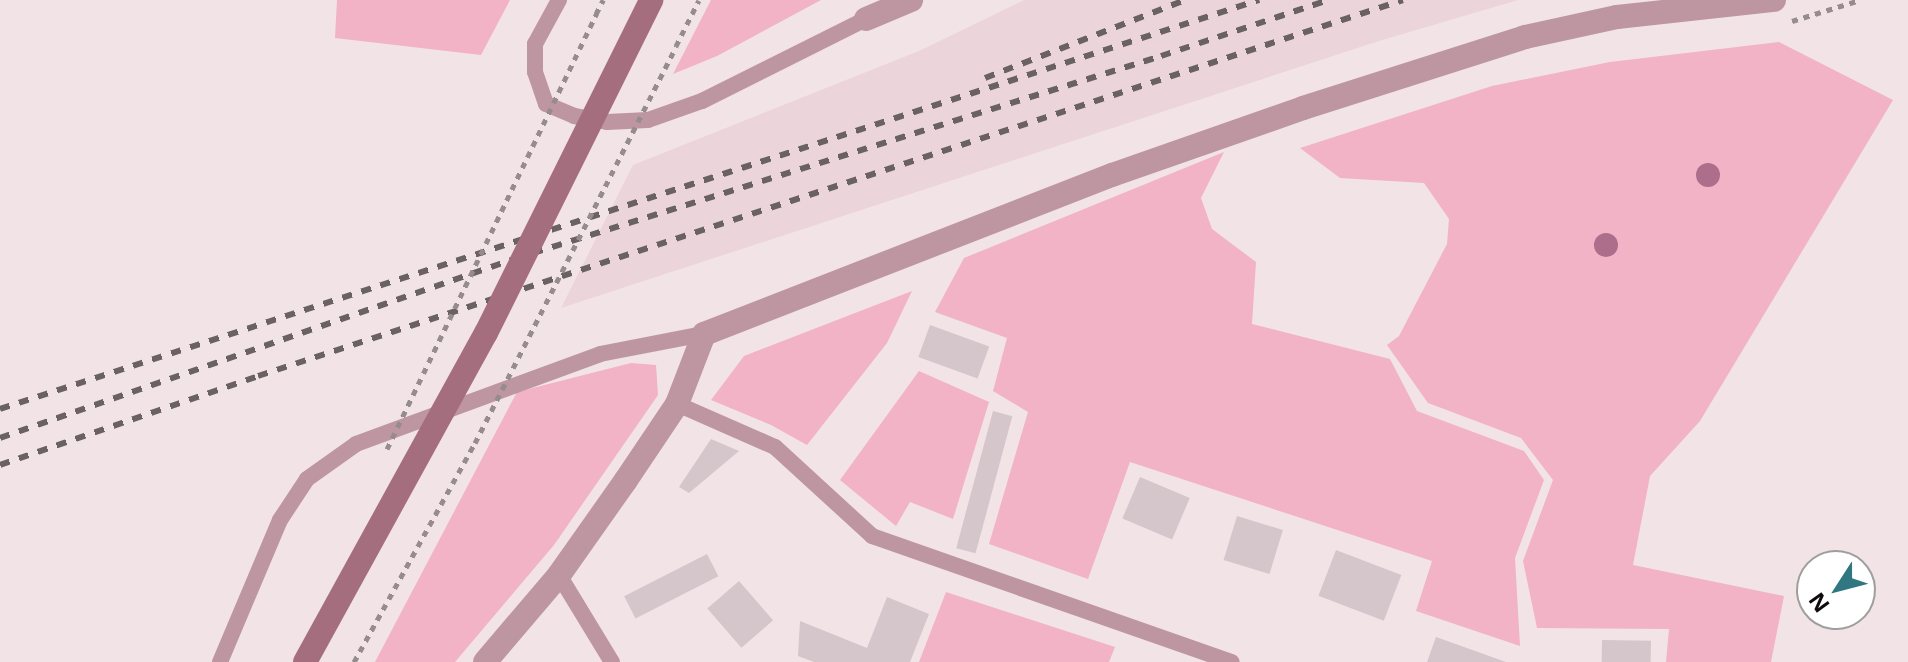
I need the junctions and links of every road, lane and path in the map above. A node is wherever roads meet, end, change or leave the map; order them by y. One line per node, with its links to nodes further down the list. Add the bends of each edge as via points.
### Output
1 (559, 0): 7 (lane, via 535,44 535,72 546,104 607,122 648,120 702,101)
2 (603, 0): 11 (path, bridge)
3 (651, 0): 14 (main road, bridge, via 486,333)
4 (699, 0): 15 (path, bridge, via 475,443)
5 (911, 0): 7 (street)
6 (1860, 0): 8 (path)
7 (869, 10)
8 (1775, 12): 9 (street, via 1617,17 1510,42 1112,175)
9 (704, 334): 10 (street); 13 (lane, via 600,354 356,444 307,479 280,520)
10 (677, 404): 12 (street); 18 (lane, via 775,447 872,536)
11 (387, 450)
12 (559, 575): 16 (street); 17 (lane)
13 (220, 662)
14 (305, 662)
15 (354, 662)
16 (485, 662)
17 (612, 662)
18 (1232, 662)

